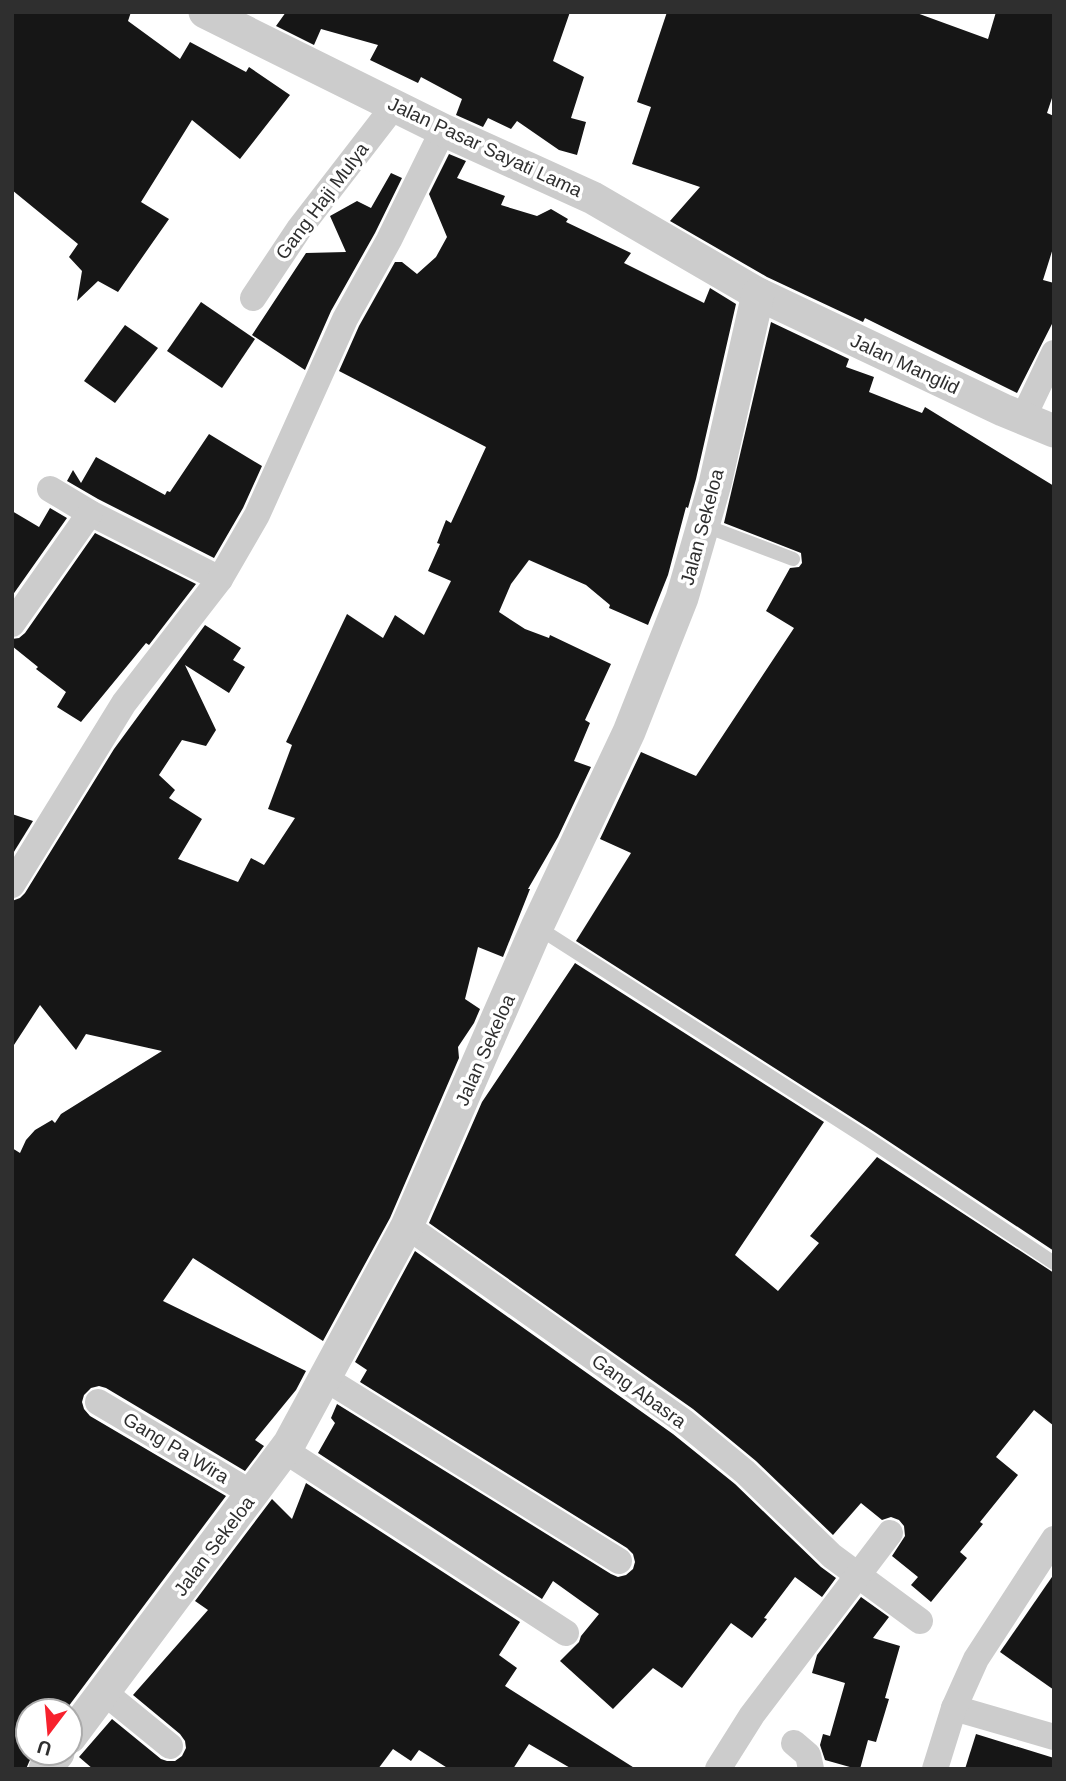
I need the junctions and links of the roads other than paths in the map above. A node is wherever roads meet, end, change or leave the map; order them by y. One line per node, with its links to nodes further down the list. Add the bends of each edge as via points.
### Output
1 (205, 12): 2 (street, Jalan Pasar Sayati Lama)
2 (394, 106): 3 (street, Jalan Pasar Sayati Lama); 5 (street, Gang Haji Mulya, via 299,229)
3 (443, 130): 4 (street, Jalan Pasar Sayati Lama, via 593,198); 12 (street, via 345,319 257,515)
4 (758, 294): 7 (street, Jalan Manglid); 10 (street, Jalan Sekeloa)
5 (253, 298)
6 (1054, 353): 7 (street)
7 (1044, 423)
8 (50, 489): 9 (street)
9 (90, 513): 12 (street); 13 (street)
10 (703, 525): 11 (lane); 15 (street, Jalan Sekeloa, via 682,598 629,732)
11 (793, 559)
12 (220, 579): 14 (street, via 124,703)
13 (12, 624)
14 (12, 884)
15 (537, 928): 16 (street, Jalan Sekeloa); 17 (lane)
16 (407, 1227): 18 (street, Jalan Sekeloa); 25 (street, Gang Abasra, via 683,1421)
17 (1054, 1263)
18 (326, 1379): 20 (street, Jalan Sekeloa); 24 (street)
19 (98, 1402): 21 (street, Gang Pa Wira)
20 (284, 1450): 21 (street, Jalan Sekeloa); 27 (street)
21 (253, 1494): 28 (street, Jalan Sekeloa)
22 (890, 1533): 25 (street)
23 (1054, 1539): 29 (street, via 976,1659)
24 (619, 1561)
25 (857, 1574): 26 (street, Gang Abasra); 34 (street, via 752,1715)
26 (920, 1620)
27 (566, 1633)
28 (105, 1693): 30 (street, Jalan Sekeloa); 33 (street)
29 (954, 1708): 31 (street); 36 (street)
30 (84, 1719)
31 (1054, 1737)
32 (794, 1742): 35 (street, via 808,1755)
33 (170, 1746)
34 (719, 1769)
35 (811, 1769)
36 (935, 1769)

